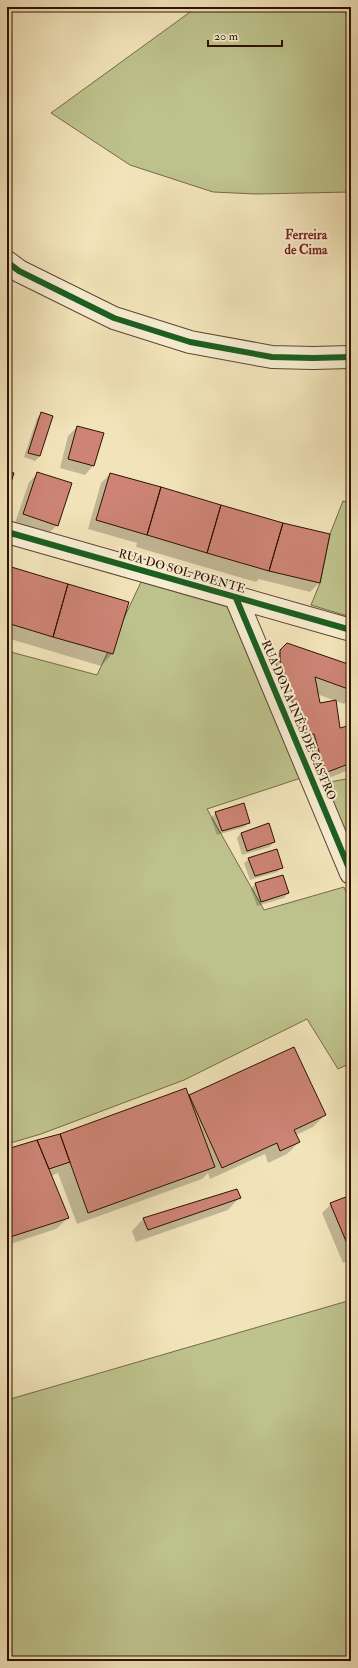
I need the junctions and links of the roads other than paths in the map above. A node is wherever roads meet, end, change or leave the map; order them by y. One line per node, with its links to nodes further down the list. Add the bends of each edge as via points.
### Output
1 (7, 262): 2 (street, via 19,271 114,318 190,342 272,357)
2 (351, 357)
3 (7, 532): 4 (street, RUA DO SOL POENTE)
4 (236, 598): 5 (street, RUA DO SOL POENTE); 6 (street, RUA DONA INÊS DE CASTRO)
5 (351, 630)
6 (351, 873)

